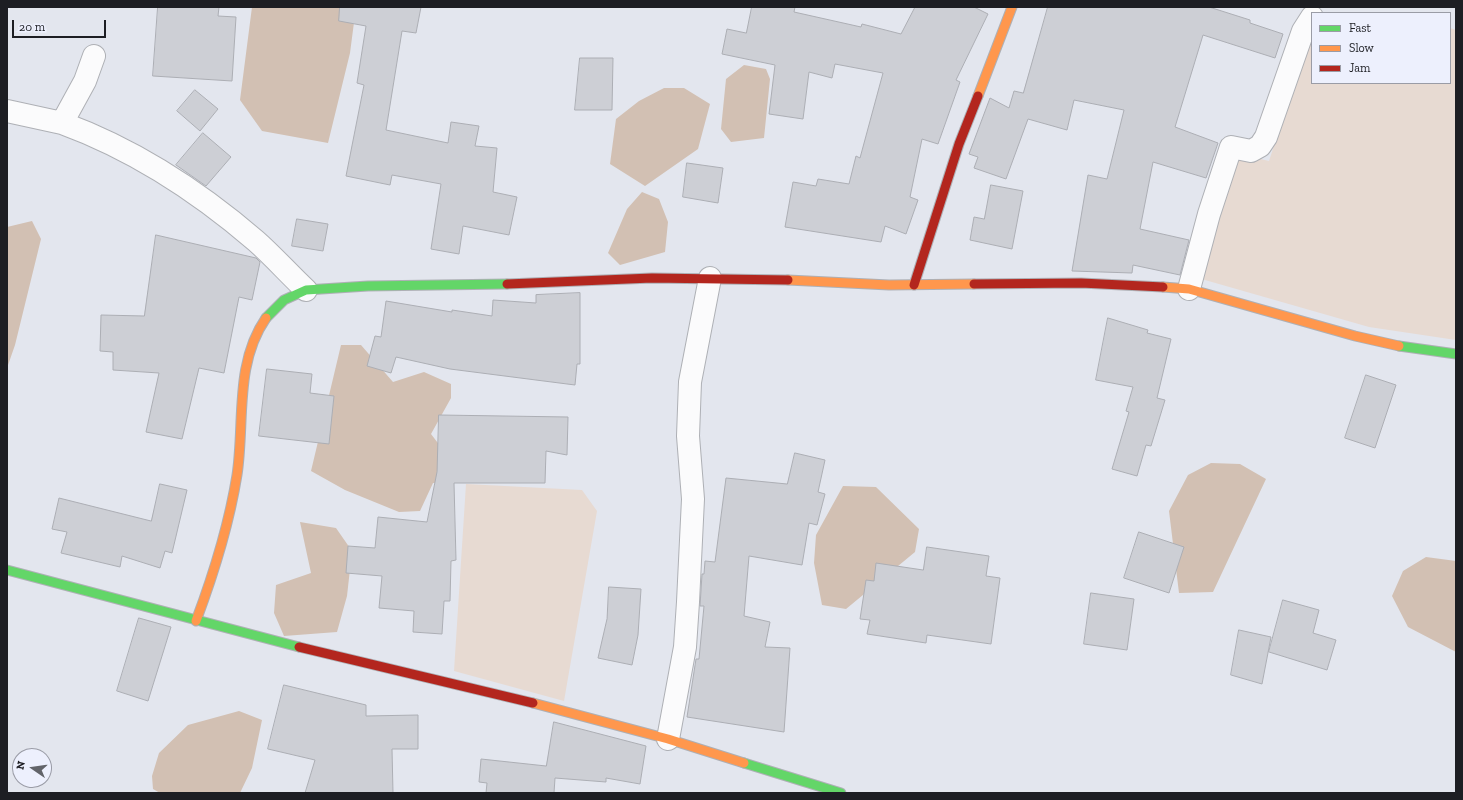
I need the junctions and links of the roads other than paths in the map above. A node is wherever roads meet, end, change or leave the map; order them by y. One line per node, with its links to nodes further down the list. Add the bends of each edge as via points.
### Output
1 (1012, 7): 7 (street, via 959,144)
2 (1311, 19): 8 (street, via 1303,31 1266,137 1260,146 1251,151 1231,147 1209,214)
3 (94, 56): 5 (street, via 85,81)
4 (7, 111): 5 (street)
5 (62, 123): 9 (street, via 123,149 178,180 256,241)
6 (710, 278): 7 (street); 9 (street, via 368,286); 13 (street, via 690,382 688,436 693,499 688,602 685,647)
7 (914, 285): 8 (street, via 1081,283)
8 (1189, 289): 10 (street, via 1355,336 1414,349)
9 (306, 290): 12 (street, via 284,300 265,319 251,348 243,386 237,474 217,562)
10 (1456, 354)
11 (7, 570): 12 (street)
12 (196, 621): 13 (street, via 491,692)
13 (668, 739): 14 (street)
14 (841, 793)

